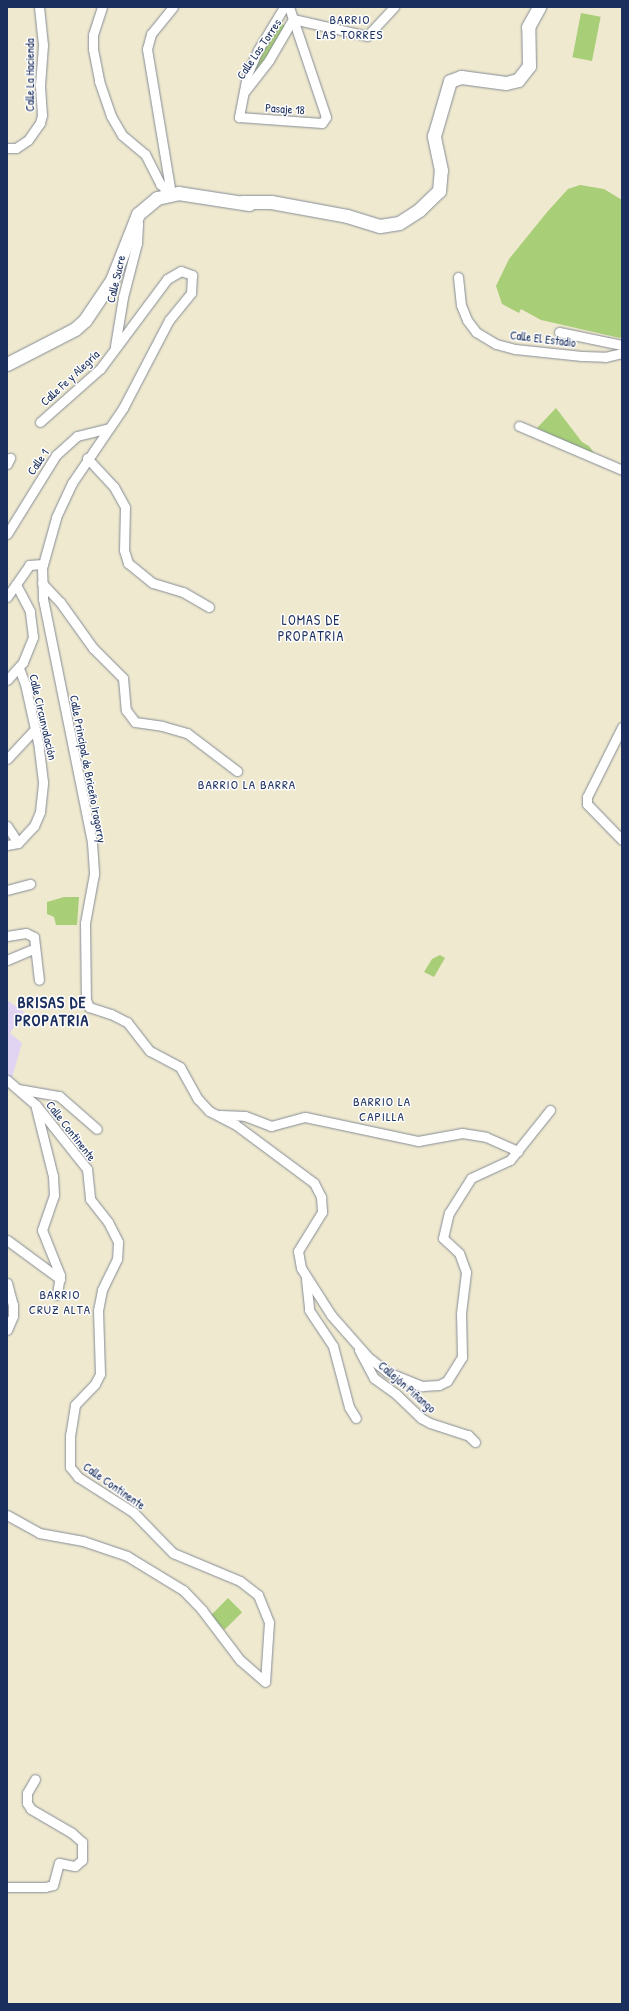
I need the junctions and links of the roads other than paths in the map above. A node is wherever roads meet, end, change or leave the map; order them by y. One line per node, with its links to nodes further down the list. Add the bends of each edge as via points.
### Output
1 (39, 7): 11 (street, Calle La Hacienda, via 43,44 40,85 42,115 40,123 28,140 16,148)
2 (102, 7): 12 (street, via 93,35 93,49 99,81 111,116 122,135 145,154 160,184)
3 (173, 7): 12 (street, via 151,34 147,49)
4 (284, 7): 9 (street, Calle Las Torres, via 258,50 247,75)
5 (289, 7): 8 (street)
6 (394, 7): 8 (street, via 367,36)
7 (539, 7): 12 (main road, via 528,27 529,66 518,80 506,83 461,77 450,81 434,136 441,170 441,185 434,197 400,222 380,226 347,216 263,200 242,202 197,194)
8 (293, 19): 9 (street, Calle Las Torres, via 269,60); 10 (street, Pasaje 18, via 326,117 322,123)
9 (244, 91): 10 (street, Calle Las Torres)
10 (239, 118)
11 (7, 148)
12 (171, 194): 13 (main road, via 157,198)
13 (138, 214): 17 (street, Calle Sucre, via 136,243); 19 (main road, via 112,280 90,314 75,329)
14 (458, 277): 18 (street, Calle El Estadio, via 461,305 467,320 476,332 496,344 526,351 582,356 605,357)
15 (559, 332): 16 (street)
16 (622, 345)
17 (114, 349): 20 (street, Calle Fe y Alegría, via 100,369); 22 (street, Calle Principal de Briceño Iragorry, via 167,279 181,271 192,275 191,292 162,331 133,390)
18 (622, 353)
19 (7, 364)
20 (40, 422)
21 (519, 426): 24 (street)
22 (109, 428): 23 (street, Calle Principal de Briceño Iragorry); 25 (street, Calle 1, via 77,436 59,452)
23 (87, 458): 26 (street, Calle Principal de Briceño Iragorry, via 72,482 56,518); 30 (street, via 114,487 125,507 124,550 128,563 153,583 183,592)
24 (622, 470)
25 (7, 534)
26 (43, 564): 27 (street, Calle Principal de Briceño Iragorry); 28 (street, via 29,565)
27 (42, 583): 36 (street, via 60,602 93,648 122,678 126,710 135,722 187,733); 51 (street, Calle Principal de Briceño Iragorry, via 57,672 92,843 94,874 85,923 87,1004 94,1010 111,1014 127,1022 150,1051 180,1067 202,1104)
28 (16, 585): 29 (street); 31 (street, Calle Circunvalación, via 30,611 33,629 30,648)
29 (7, 597)
30 (209, 607)
31 (19, 668): 32 (street); 34 (street, Calle Circunvalación, via 25,684)
32 (7, 680)
33 (622, 727): 38 (street, via 587,797 587,804)
34 (34, 730): 35 (street); 39 (street, Calle Circunvalación, via 43,769 41,802 34,826)
35 (7, 759)
36 (237, 771)
37 (7, 826): 39 (street)
38 (622, 840)
39 (18, 843): 40 (street)
40 (7, 845)
41 (30, 884): 42 (street)
42 (7, 890)
43 (7, 936): 44 (street, via 31,935)
44 (35, 948): 45 (street); 46 (street)
45 (7, 960)
46 (39, 980)
47 (7, 1080): 48 (street, Calle Continente)
48 (18, 1089): 49 (street, Calle Continente); 52 (street, via 59,1096)
49 (36, 1105): 55 (street, via 54,1187 54,1195 42,1230 58,1266); 63 (street, Calle Continente, via 87,1169 90,1199 115,1232 118,1246 117,1258 102,1290 98,1310 100,1374 75,1405 70,1435 70,1467 78,1476 134,1512 173,1553 240,1581 258,1595 269,1622 265,1682 240,1660 202,1610 183,1590 127,1556 83,1541 39,1533)
50 (550, 1110): 53 (street, Calle Principal de Briceño Iragorry)
51 (217, 1115): 53 (street, via 245,1116 271,1126 304,1117 418,1141 462,1133 486,1137); 56 (street, Calle Principal de Briceño Iragorry, via 236,1125 307,1176 319,1189 322,1212 298,1251 298,1260)
52 (97, 1129)
53 (518, 1151): 60 (street, Calle Principal de Briceño Iragorry, via 505,1163 471,1178 459,1194 444,1227 443,1238 459,1253 466,1272 461,1313 462,1357 454,1374 439,1385 413,1383 387,1372)
54 (7, 1240): 55 (street)
55 (60, 1279): 58 (street)
56 (306, 1279): 60 (street, Calle Principal de Briceño Iragorry, via 331,1315); 61 (street, via 309,1310 333,1346 349,1407)
57 (7, 1283): 59 (street, via 13,1305)
58 (57, 1295)
59 (7, 1330)
60 (357, 1345): 62 (street, Callejón Piñango, via 374,1378 396,1394 421,1418 437,1426 468,1435)
61 (356, 1418)
62 (474, 1442)
63 (7, 1515)
64 (35, 1779): 65 (street, via 26,1793 26,1803 31,1809 72,1833 82,1842 82,1860 75,1866 59,1863 54,1885)
65 (7, 1887)

